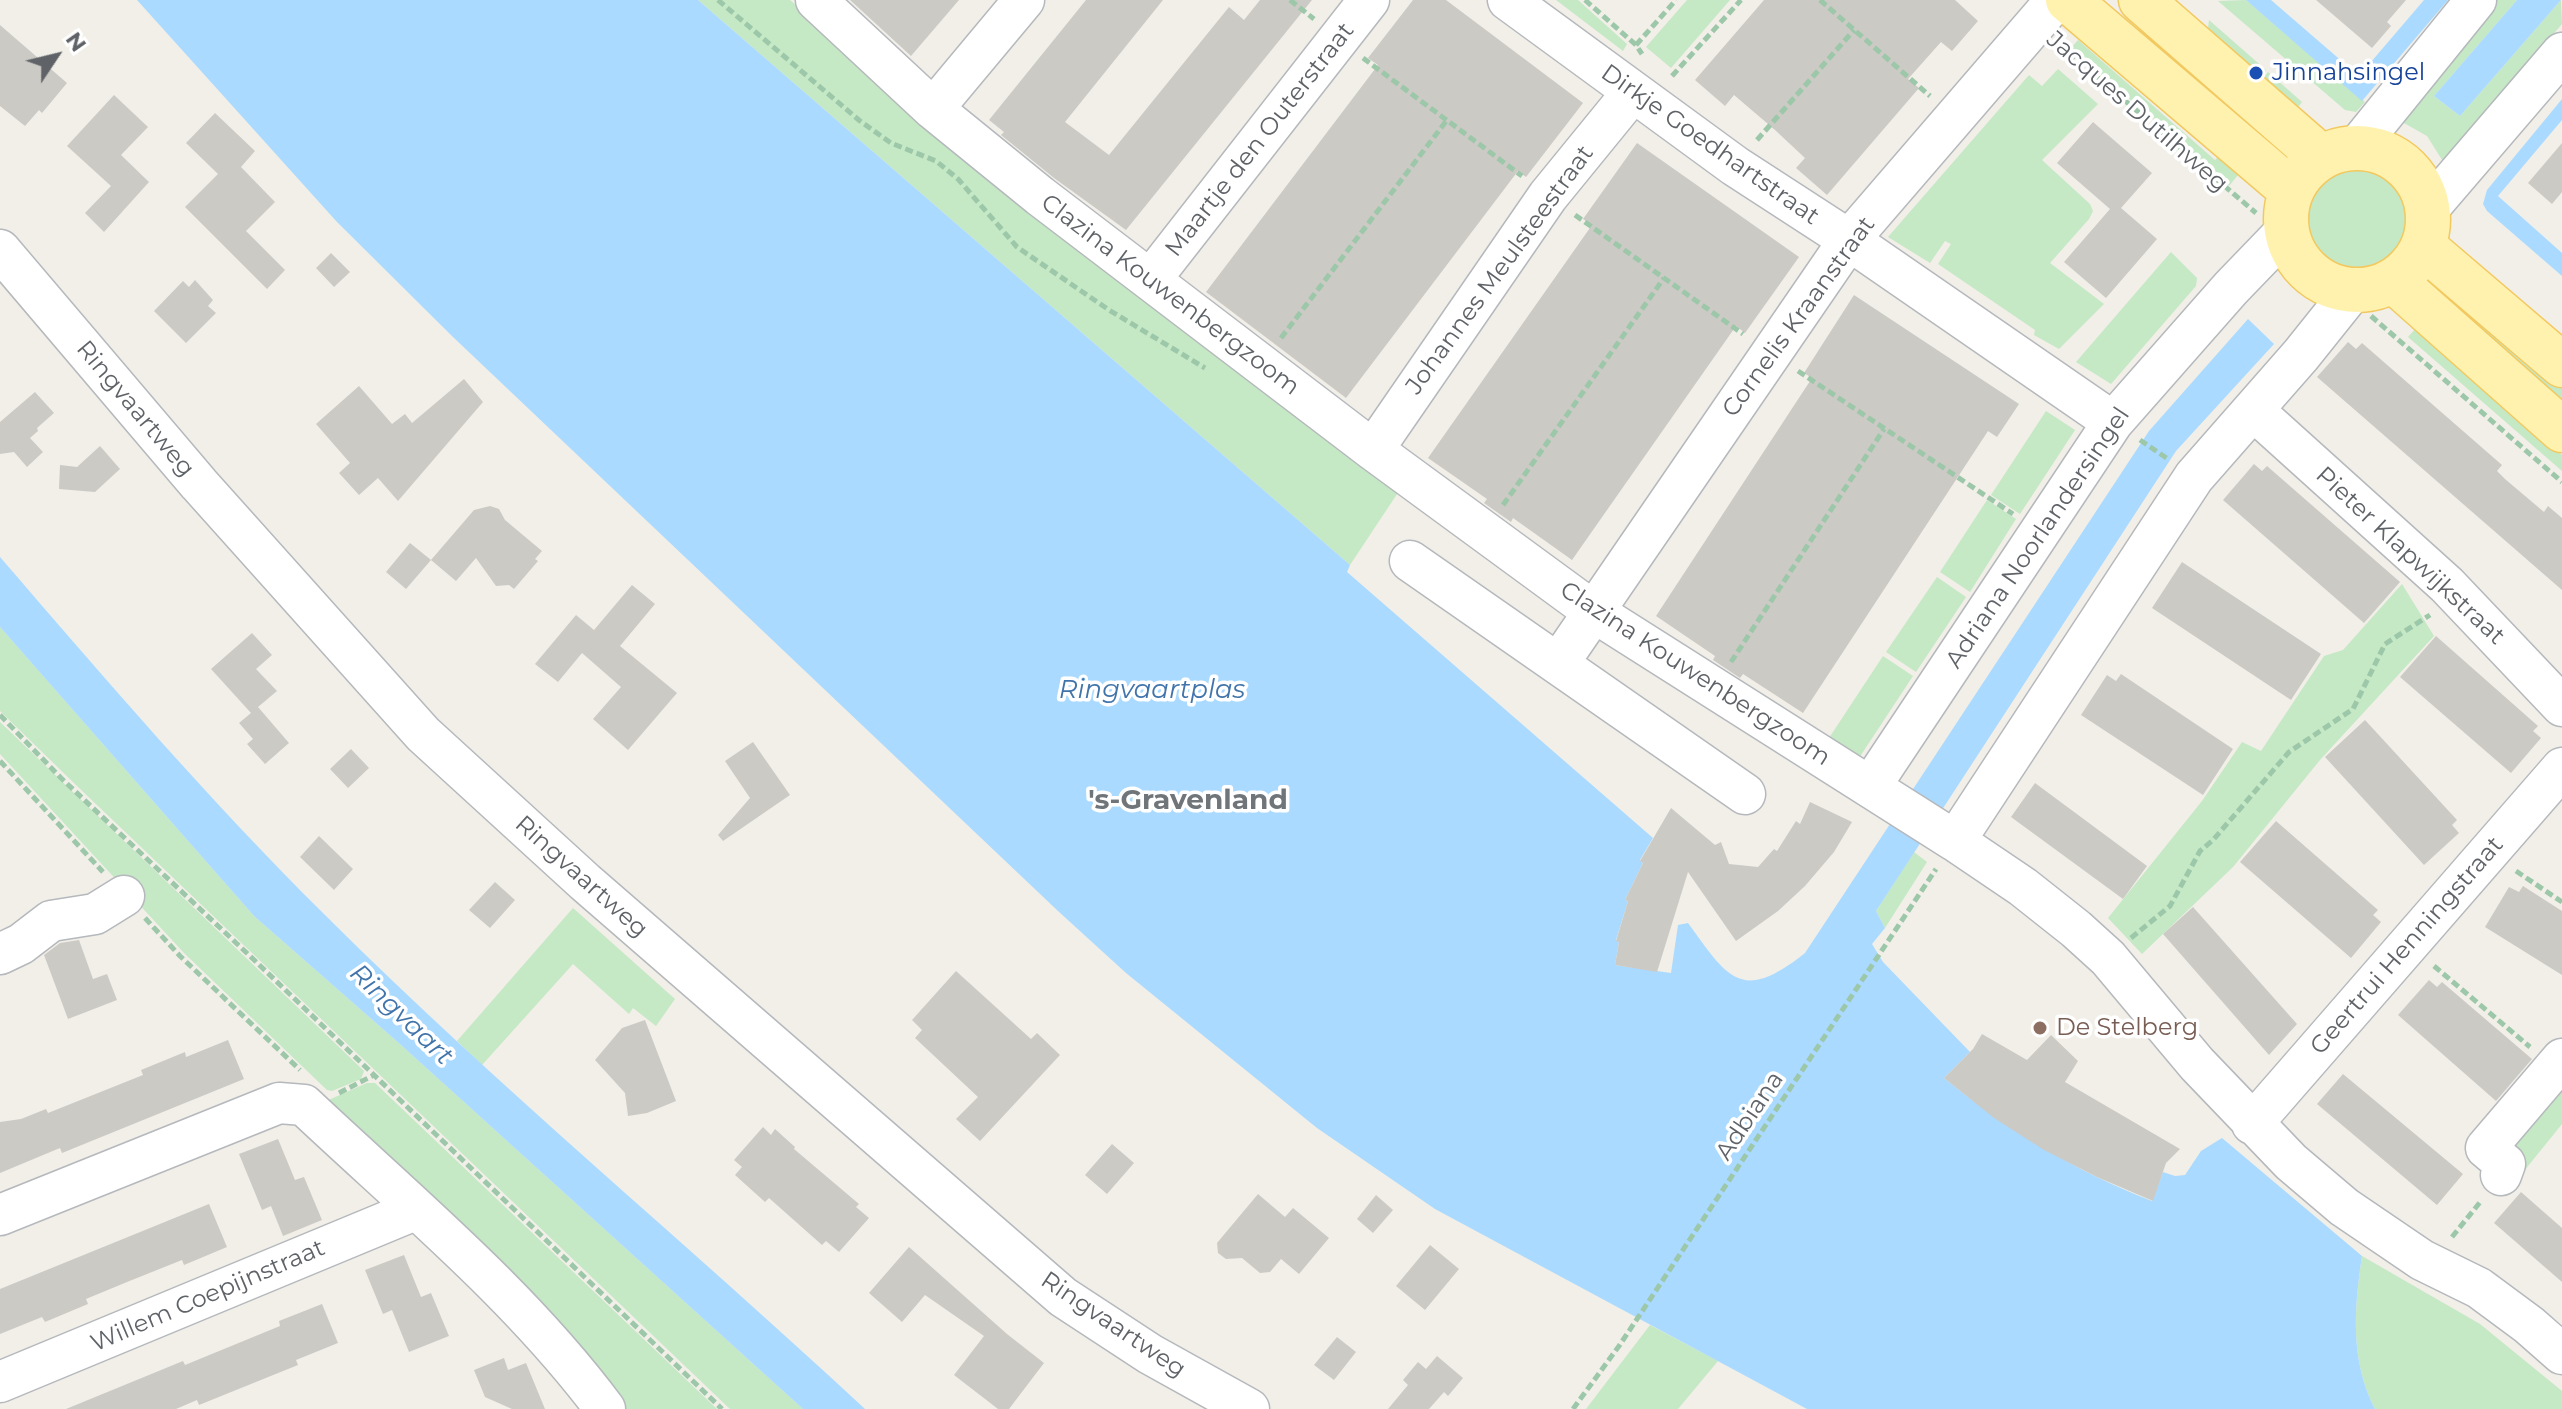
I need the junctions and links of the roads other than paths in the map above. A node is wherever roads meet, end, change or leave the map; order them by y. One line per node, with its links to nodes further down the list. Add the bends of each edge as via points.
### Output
1 (816, 0): 10 (street, Clazina Kouwenbergzoom)
2 (1024, 0): 10 (street)
3 (1369, 0): 16 (street, Maartje den Outerstraat)
4 (1508, 0): 9 (street, Dirkje Goedhartstraat)
5 (2141, 0): 11 (main road)
6 (2476, 0): 11 (street)
7 (2053, 8): 12 (main road, Jacques Dutilhweg); 14 (street, Cornelis Kraanstraat)
8 (2556, 71): 13 (street)
9 (1647, 83): 14 (street, Dirkje Goedhartstraat, via 1735,166); 22 (street, Johannes Meulsteestraat, via 1548,196)
10 (933, 109): 16 (street, Clazina Kouwenbergzoom)
11 (2339, 152): 12 (main road, via 2303,171); 13 (main road, via 2383,151 2404,164 2420,184)
12 (2280, 212): 17 (main road, via 2292,249 2310,272 2334,286); 20 (street, Adriana Noorlandersingel)
13 (2426, 228): 17 (main road, via 2411,266); 18 (main road)
14 (1849, 240): 20 (street, Dirkje Goedhartstraat); 24 (street, Cornelis Kraanstraat)
15 (0, 250): 41 (street, Ringvaartweg, via 199,484 423,734 585,882 1063,1297)
16 (1151, 279): 22 (street, Clazina Kouwenbergzoom)
17 (2371, 295): 19 (street, via 2343,305); 21 (main road)
18 (2562, 365)
19 (2253, 410): 26 (street, Pieter Klapwijkstraat, via 2458,597); 30 (street, via 2194,477)
20 (2126, 430): 29 (street, Adriana Noorlandersingel, via 2040,532)
21 (2562, 430)
22 (1373, 450): 24 (street, Clazina Kouwenbergzoom)
23 (1410, 561): 25 (street)
24 (1594, 612): 25 (street, Cornelis Kraanstraat); 29 (street, Clazina Kouwenbergzoom)
25 (1558, 664): 28 (street)
26 (2562, 706)
27 (2562, 768): 34 (street, Geertrui Henningstraat)
28 (1745, 794)
29 (1880, 794): 30 (street, Clazina Kouwenbergzoom)
30 (1947, 836): 34 (street, Clazina Kouwenbergzoom, via 2034,896 2108,958)
31 (124, 896): 32 (street, via 95,914 51,921)
32 (0, 954)
33 (2555, 1064): 35 (street, via 2486,1148 2505,1164)
34 (2252, 1124): 38 (street, Clazina Kouwenbergzoom, via 2344,1207 2431,1265 2479,1288)
35 (2501, 1175)
36 (415, 1210): 37 (street, via 307,1102 279,1103); 39 (street, Willem Coepijnstraat); 40 (street, via 507,1295)
37 (0, 1215)
38 (2562, 1354)
39 (0, 1382)
40 (605, 1409)
41 (1249, 1409)

